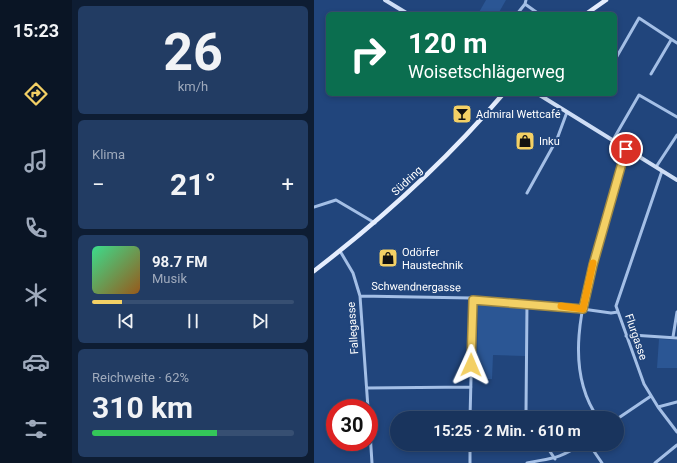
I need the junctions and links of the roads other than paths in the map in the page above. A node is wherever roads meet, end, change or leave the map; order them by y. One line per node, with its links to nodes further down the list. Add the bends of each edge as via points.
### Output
1 (385, 0): 4 (main road)
2 (606, 0): 7 (main road)
3 (526, 2): 5 (street); 6 (street)
4 (405, 12)
5 (518, 12)
6 (537, 12)
7 (589, 12)
8 (671, 40): 9 (street); 10 (street, via 639,18); 11 (street)
9 (677, 43)
10 (617, 56)
11 (651, 74)
12 (501, 96): 24 (main road, Südring, via 446,156)
13 (541, 96): 14 (main road)
14 (567, 112): 17 (main road); 22 (street, via 557,139)
15 (677, 117): 17 (street, via 639,95)
16 (677, 135): 19 (street)
17 (613, 140): 18 (main road)
18 (626, 149): 19 (main road); 30 (street)
19 (656, 167): 20 (main road)
20 (662, 171): 21 (main road); 31 (street, Flurgasse, via 618,298)
21 (677, 180)
22 (527, 193)
23 (314, 207): 24 (street, via 336,200)
24 (375, 223): 25 (main road, Südring)
25 (340, 251): 26 (main road, Südring); 27 (street, Fallegasse, via 353,273)
26 (314, 270)
27 (360, 296): 28 (street, Schwendnergasse, via 469,297); 36 (street, Fallegasse)
28 (473, 300): 29 (street); 35 (street, Schwendnergasse)
29 (527, 303): 30 (street); 42 (street)
30 (583, 309): 31 (street); 43 (street, via 579,344 580,370 586,394)
31 (618, 312): 33 (street, Flurgasse)
32 (677, 312): 34 (street)
33 (626, 336): 34 (street); 37 (street, Flurgasse, via 637,369)
34 (675, 337)
35 (471, 387): 36 (street); 41 (street, Schwendnergasse)
36 (367, 388): 38 (street, Fallegasse)
37 (651, 396): 40 (street, Flurgasse); 44 (street)
38 (368, 399)
39 (677, 402): 40 (street)
40 (658, 407): 45 (street, Flurgasse)
41 (470, 411)
42 (526, 411)
43 (594, 411)
44 (624, 414)
45 (677, 432)
46 (677, 445): 57 (street)
47 (371, 451): 53 (street)
48 (470, 451): 54 (street)
49 (550, 451): 52 (street)
50 (569, 451): 52 (street)
51 (594, 451): 56 (street)
52 (555, 459): 55 (street)
53 (372, 463)
54 (470, 463)
55 (527, 463)
56 (602, 463)
57 (655, 463)

